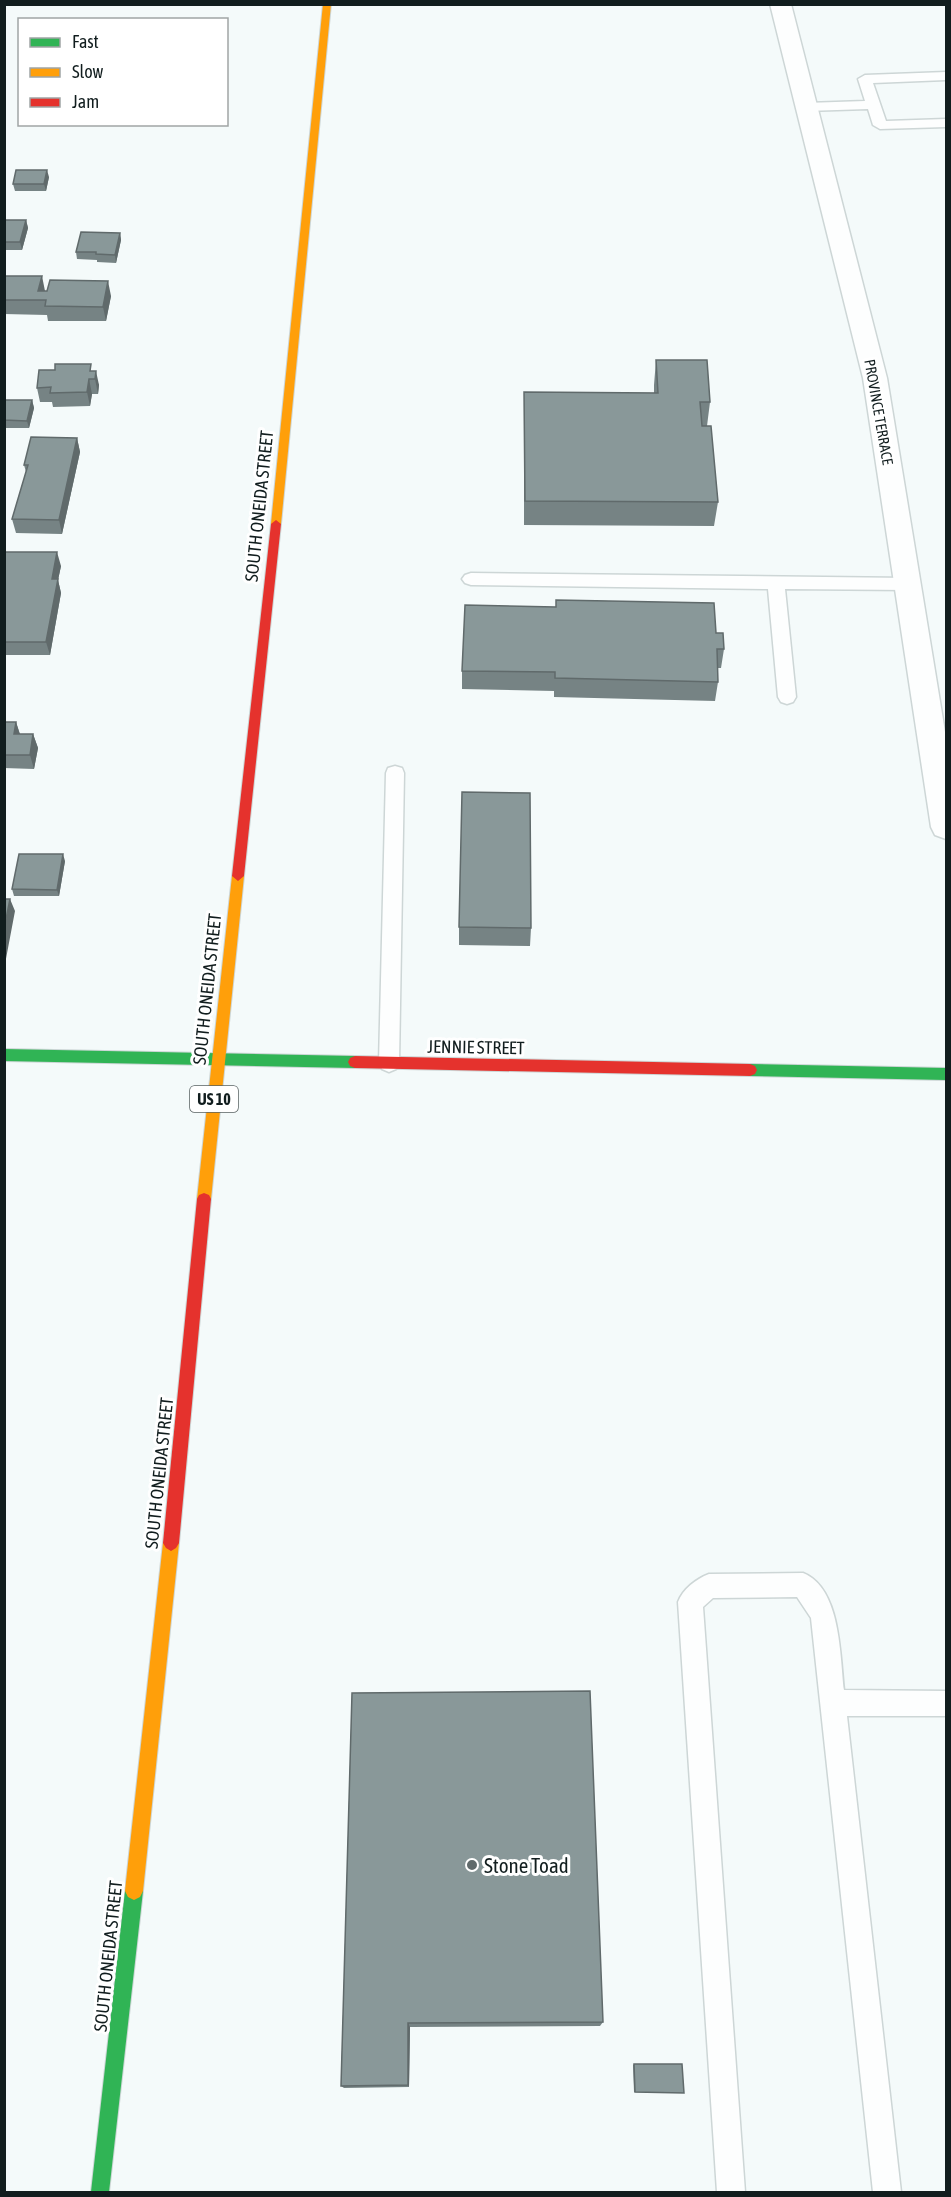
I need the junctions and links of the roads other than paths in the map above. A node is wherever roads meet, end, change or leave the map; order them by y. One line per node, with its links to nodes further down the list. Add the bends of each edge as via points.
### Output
1 (327, 4): 14 (main road, SOUTH ONEIDA STREET / US 10)
2 (780, 4): 5 (street, PROVINCE TERRACE)
3 (946, 76): 4 (lane, via 865,79)
4 (873, 105): 5 (lane); 6 (lane, via 880,125)
5 (806, 107): 9 (street, PROVINCE TERRACE, via 875,378)
6 (946, 123)
7 (471, 579): 8 (lane)
8 (776, 582): 9 (lane); 10 (lane)
9 (908, 584): 12 (street, PROVINCE TERRACE)
10 (788, 697)
11 (395, 773): 15 (lane)
12 (946, 826)
13 (4, 1055): 14 (main road, JENNIE STREET)
14 (218, 1060): 15 (main road, JENNIE STREET); 19 (main road, SOUTH ONEIDA STREET / US 10, via 157,1684)
15 (389, 1063): 16 (main road, JENNIE STREET)
16 (946, 1074)
17 (833, 1703): 18 (lane); 20 (lane, via 823,1614 803,1585 709,1587 690,1602); 21 (lane)
18 (946, 1703)
19 (100, 2193)
20 (731, 2193)
21 (887, 2193)

